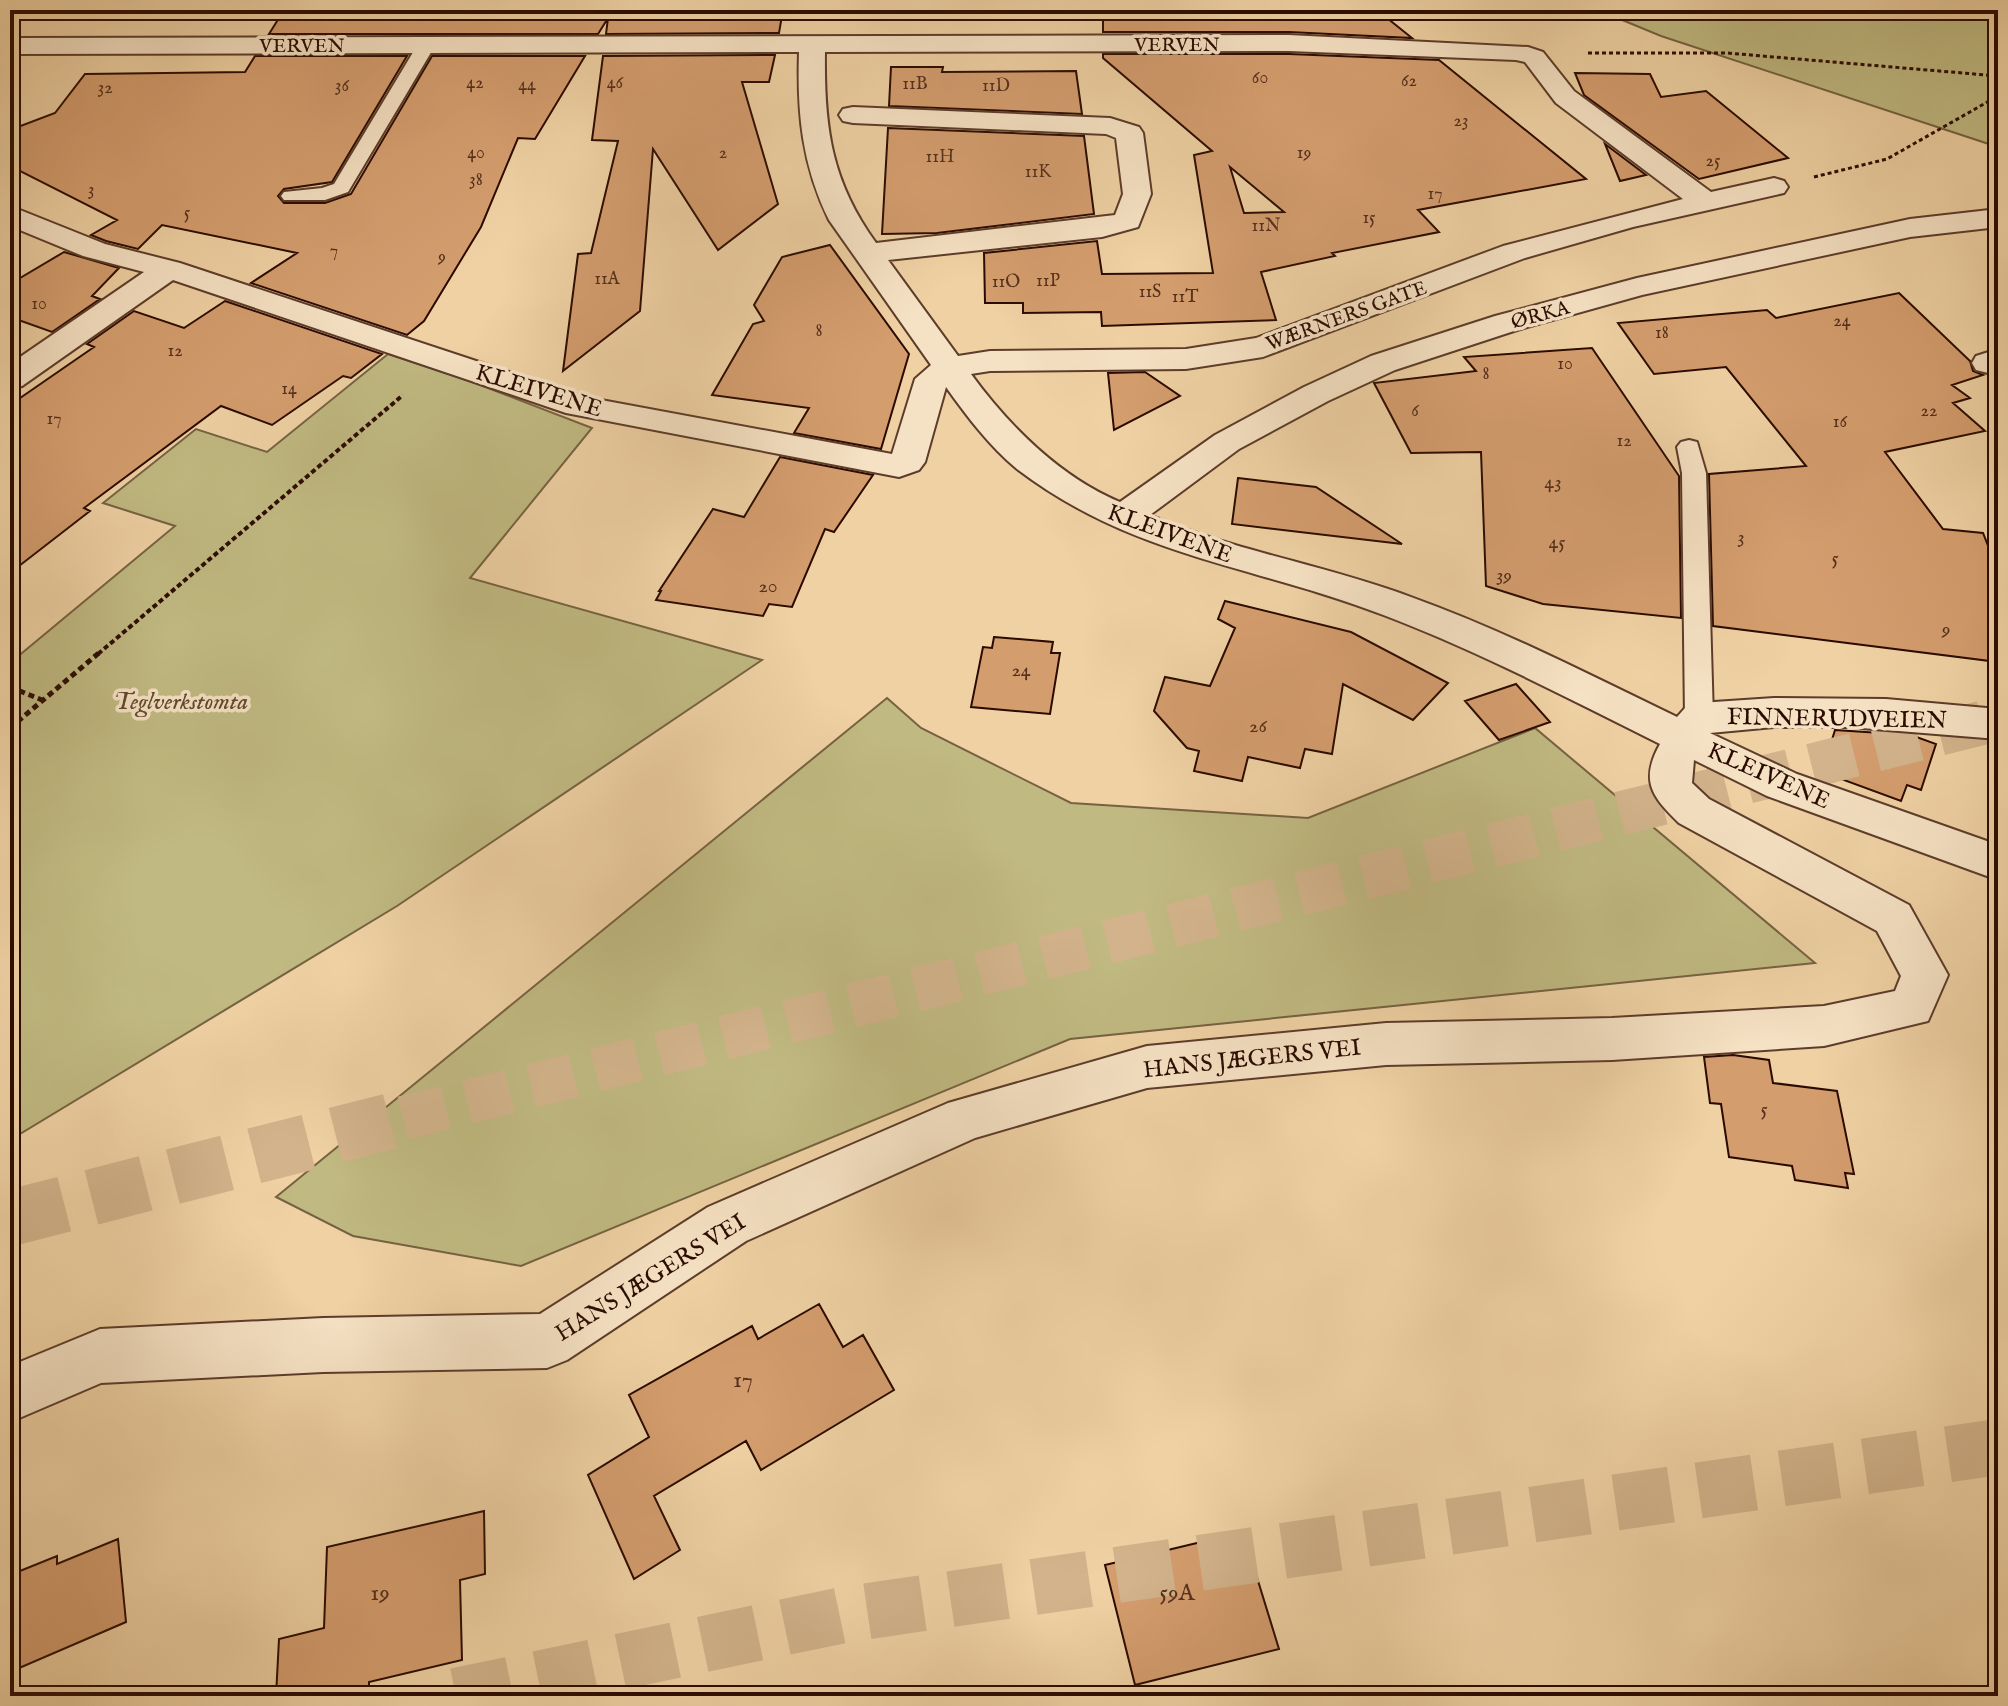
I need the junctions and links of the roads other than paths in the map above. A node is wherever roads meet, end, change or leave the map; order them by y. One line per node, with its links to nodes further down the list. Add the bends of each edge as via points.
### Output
1 (427, 44): 2 (street, VERVEN, via 600,32); 3 (street, VERVEN); 6 (lane, via 341,188)
2 (812, 44): 7 (street, VERVEN, via 1289,43 1519,52 1534,57 1565,97); 10 (street, via 810,118 827,191)
3 (10, 46)
4 (853, 115): 10 (street, via 1110,126 1129,133 1137,194 1128,221 1102,228)
5 (1774, 187): 7 (street, WÆRNERS GATE)
6 (291, 196)
7 (1704, 201): 12 (street, WÆRNERS GATE, via 1514,252 1263,347 1186,359 990,361)
8 (10, 215): 11 (street, KLEIVENE, via 94,250)
9 (1998, 218): 15 (street, ØRKA, via 1910,228 1637,287 1383,363 1227,442)
10 (868, 253): 12 (street)
11 (169, 269): 12 (street, KLEIVENE, via 578,406 899,466 907,462 932,379); 13 (street)
12 (951, 367): 15 (street, KLEIVENE, via 981,410 1028,460)
13 (10, 379)
14 (1689, 447): 17 (lane, via 1694,473)
15 (1111, 513): 17 (street, KLEIVENE, via 1211,550 1398,606)
16 (1998, 724): 17 (street, FINNERUDVEIEN, via 1911,713 1749,713)
17 (1692, 728): 18 (street, KLEIVENE, via 1782,785); 19 (street, HANS JÆGERS VEI, via 1669,773 1672,787 1694,811 1893,918 1925,975 1911,1007 1824,1026 1612,1039 1386,1044 1147,1067 966,1119 727,1224 547,1341 100,1356)
18 (1998, 863)
19 (10, 1394)

